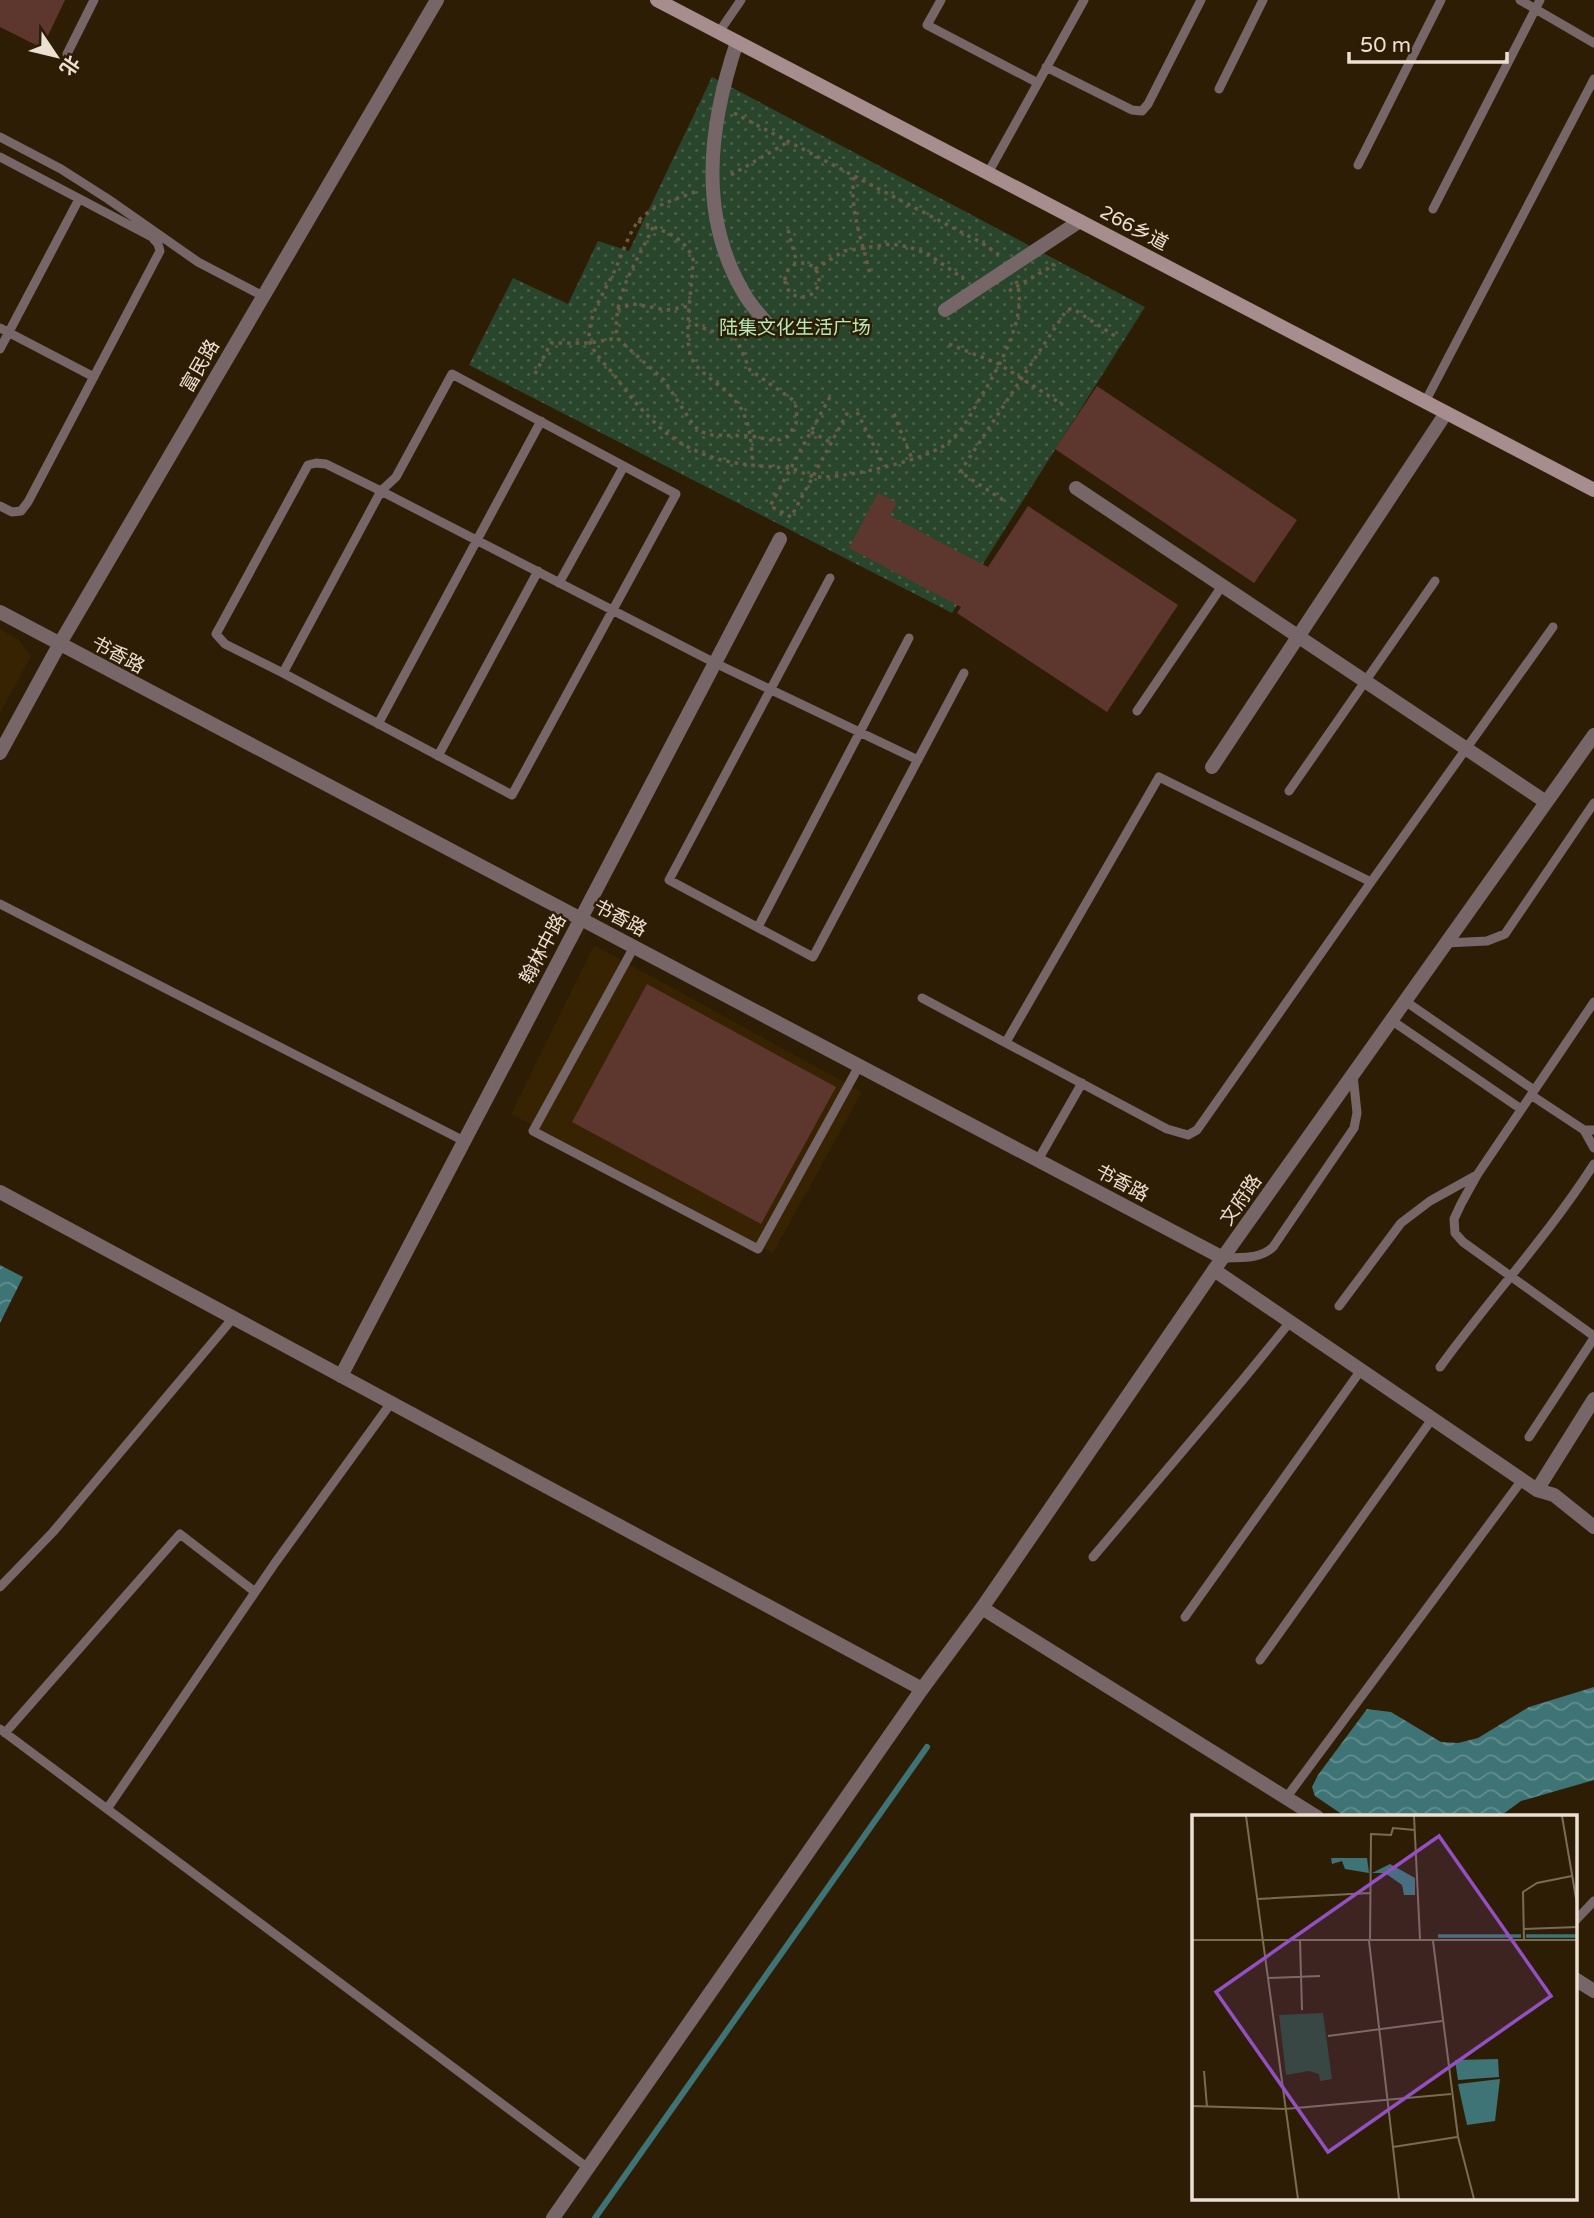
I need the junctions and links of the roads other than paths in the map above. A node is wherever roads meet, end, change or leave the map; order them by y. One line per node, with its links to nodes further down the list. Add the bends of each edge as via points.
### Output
1 (94, 0): 15 (lane)
2 (437, 0): 27 (street, 富民路)
3 (657, 0): 12 (main road, 266乡道)
4 (741, 0): 12 (lane)
5 (941, 0): 18 (lane, via 927,25)
6 (1084, 0): 16 (lane)
7 (1201, 0): 16 (lane, via 1142,111)
8 (1263, 0): 19 (lane)
9 (1441, 0): 22 (lane)
10 (1520, 0): 11 (lane)
11 (1538, 4): 14 (lane); 25 (lane)
12 (719, 32): 13 (main road, 266乡道)
13 (737, 42): 23 (main road, 266乡道); 29 (street, via 713,135 714,217 745,296)
14 (1594, 43)
15 (67, 54)
16 (1046, 67): 18 (lane)
17 (1594, 79): 33 (lane)
18 (1038, 83): 23 (lane)
19 (1219, 89)
20 (0, 137): 27 (lane, via 96,191 198,262)
21 (0, 157): 24 (lane)
22 (1358, 165)
23 (988, 173): 26 (main road, 266乡道)
24 (79, 199): 30 (lane); 32 (lane, via 152,237 160,251)
25 (1433, 209)
26 (1080, 221): 28 (street); 33 (main road, 266乡道)
27 (263, 296): 53 (street, 富民路)
28 (945, 310)
29 (768, 325)
30 (4, 330): 31 (lane); 32 (lane)
31 (0, 349)
32 (94, 377): 40 (lane, via 28,502 21,511)
33 (1425, 402): 34 (main road, 266乡道)
34 (1446, 413): 38 (main road, 266乡道); 51 (street)
35 (541, 421): 36 (lane); 39 (lane, via 452,374 396,477); 42 (lane)
36 (624, 466): 46 (lane); 48 (lane, via 676,494)
37 (1076, 488): 47 (street)
38 (1594, 490)
39 (381, 491): 42 (lane); 55 (lane); 55 (lane, via 326,464 308,465 222,621 216,634 225,644)
40 (0, 506)
41 (780, 539): 54 (street, 翰林中路)
42 (477, 540): 43 (lane); 60 (lane)
43 (538, 571): 46 (lane); 65 (lane)
44 (830, 578): 58 (lane)
45 (1435, 581): 57 (lane)
46 (559, 583): 48 (lane)
47 (1222, 586): 51 (street); 59 (lane)
48 (613, 610): 54 (lane); 65 (lane, via 512,795)
49 (0, 612): 53 (street, 书香路)
50 (1553, 627): 63 (lane)
51 (1298, 636): 57 (street); 67 (street)
52 (909, 638): 61 (lane)
53 (59, 645): 64 (street, 富民路); 73 (street, 书香路)
54 (715, 663): 58 (lane); 73 (street, 翰林中路)
55 (283, 673): 60 (lane)
56 (964, 673): 66 (lane)
57 (1365, 682): 63 (street); 68 (lane)
58 (771, 689): 61 (lane); 74 (lane, via 669,880)
59 (1137, 711)
60 (378, 724): 65 (lane)
61 (860, 732): 66 (lane); 74 (lane)
62 (1594, 735): 69 (street, 文府路)
63 (1466, 749): 69 (street); 71 (lane)
64 (0, 753)
65 (438, 756)
66 (918, 760): 74 (lane, via 813,957)
67 (1212, 767)
68 (1289, 791)
69 (1546, 802): 75 (street, 文府路)
70 (1594, 803): 75 (lane, via 1505,934 1487,941)
71 (1371, 882): 81 (lane, via 1159,777); 84 (lane, via 1197,1130 1188,1135 1177,1133)
72 (0, 904): 88 (lane)
73 (580, 919): 76 (street, 书香路); 88 (street, 翰林中路)
74 (758, 927)
75 (1446, 943): 78 (street, 文府路)
76 (634, 947): 82 (street, 书香路); 82 (lane, via 533,1131 758,1249)
77 (922, 998): 81 (lane)
78 (1405, 1001): 80 (street, 文府路); 85 (lane)
79 (1594, 1002): 85 (lane)
80 (1391, 1020): 83 (street, 文府路); 86 (lane)
81 (1006, 1042): 84 (lane)
82 (859, 1066): 90 (street, 书香路)
83 (1353, 1075): 94 (street, 文府路); 94 (lane, via 1354,1128 1273,1247 1264,1255)
84 (1082, 1083): 90 (lane)
85 (1533, 1092): 86 (lane); 87 (lane)
86 (1521, 1109): 92 (lane)
87 (1589, 1130): 89 (lane)
88 (464, 1142): 102 (street, 翰林中路)
89 (1594, 1148)
90 (1038, 1160): 94 (street, 书香路)
91 (1594, 1164): 95 (lane, via 1542,1240)
92 (1477, 1175): 95 (lane, via 1454,1219 1455,1233); 96 (lane, via 1401,1223)
93 (0, 1192): 97 (street)
94 (1219, 1264): 98 (street, 书香路); 113 (street, 文府路)
95 (1510, 1276): 99 (lane); 100 (lane)
96 (1339, 1306)
97 (233, 1318): 102 (street); 111 (lane, via 53,1532)
98 (1290, 1322): 101 (street, 书香路); 110 (lane)
99 (1594, 1337): 106 (lane)
100 (1440, 1367)
101 (1361, 1370): 105 (street, 书香路); 114 (lane)
102 (341, 1376): 104 (street)
103 (1594, 1399): 108 (street)
104 (391, 1403): 112 (lane); 116 (street)
105 (1432, 1419): 107 (street, 书香路); 115 (lane)
106 (1529, 1437)
107 (1522, 1480): 108 (street, 书香路); 118 (lane)
108 (1537, 1490): 109 (street, 书香路, via 1554,1495)
109 (1594, 1527)
110 (1093, 1557)
111 (0, 1587)
112 (255, 1592): 117 (lane, via 180,1534); 119 (lane)
113 (982, 1608): 116 (street, 文府路); 118 (street)
114 (1185, 1617)
115 (1260, 1660)
116 (922, 1689): 125 (street, 文府路)
117 (2, 1731): 119 (lane)
118 (1286, 1798): 120 (street)
119 (107, 1809): 125 (lane)
120 (1314, 1815)
121 (1594, 1901): 122 (lane)
122 (1576, 1921)
123 (1576, 1980): 124 (street)
124 (1594, 1991)
125 (588, 2168): 126 (street, 文府路)
126 (553, 2218)

